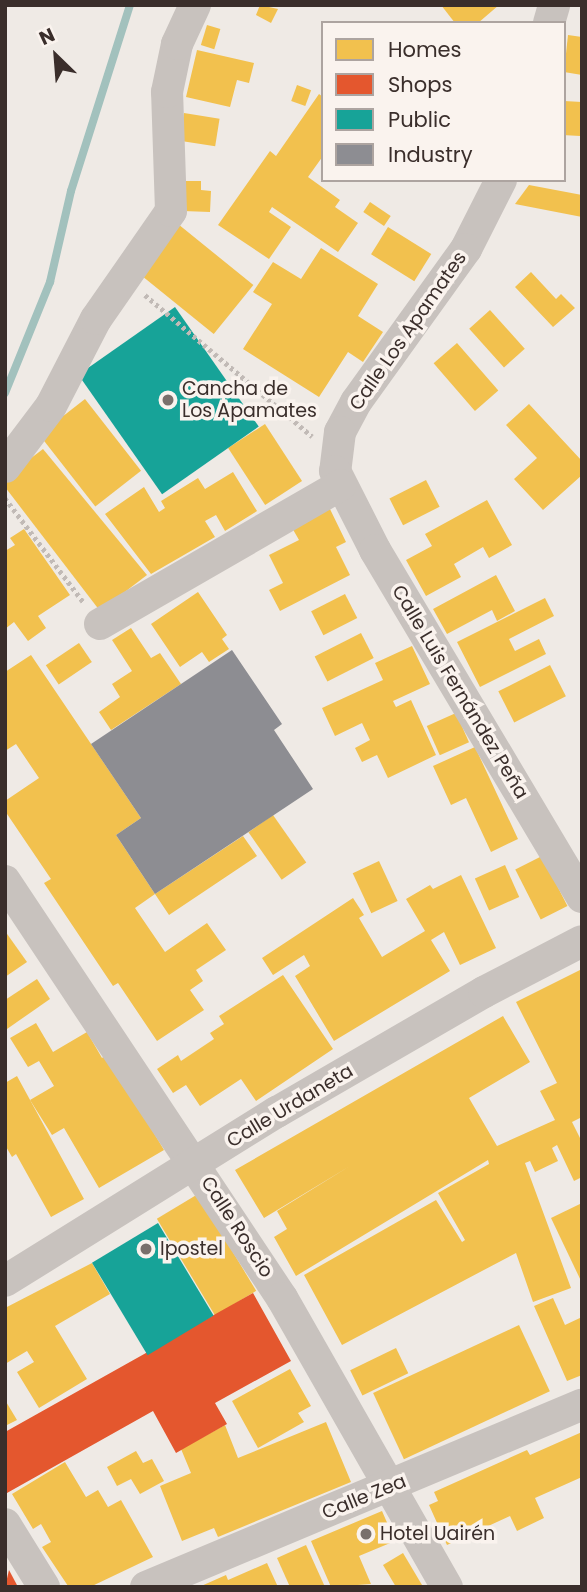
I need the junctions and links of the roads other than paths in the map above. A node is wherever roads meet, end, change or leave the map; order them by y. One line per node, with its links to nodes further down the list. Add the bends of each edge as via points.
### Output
1 (195, 5): 3 (street, via 177,44 167,92 171,211 74,356 51,406)
2 (499, 182): 4 (street, Calle Los Apamates, via 466,249 356,402)
3 (5, 467)
4 (338, 470): 5 (street); 7 (street, Calle Luis Fernández Peña)
5 (100, 624)
6 (5, 881): 9 (street, Calle Roscio)
7 (582, 897)
8 (582, 940): 9 (street, Calle Urdaneta, via 484,992)
9 (195, 1163): 10 (street, Calle Urdaneta); 12 (street, Calle Roscio, via 282,1298)
10 (5, 1281)
11 (582, 1405): 12 (street, Calle Zea)
12 (390, 1487): 15 (street, Calle Zea); 16 (street, Calle Roscio)
13 (5, 1524): 14 (street)
14 (44, 1587)
15 (146, 1587)
16 (447, 1587)

